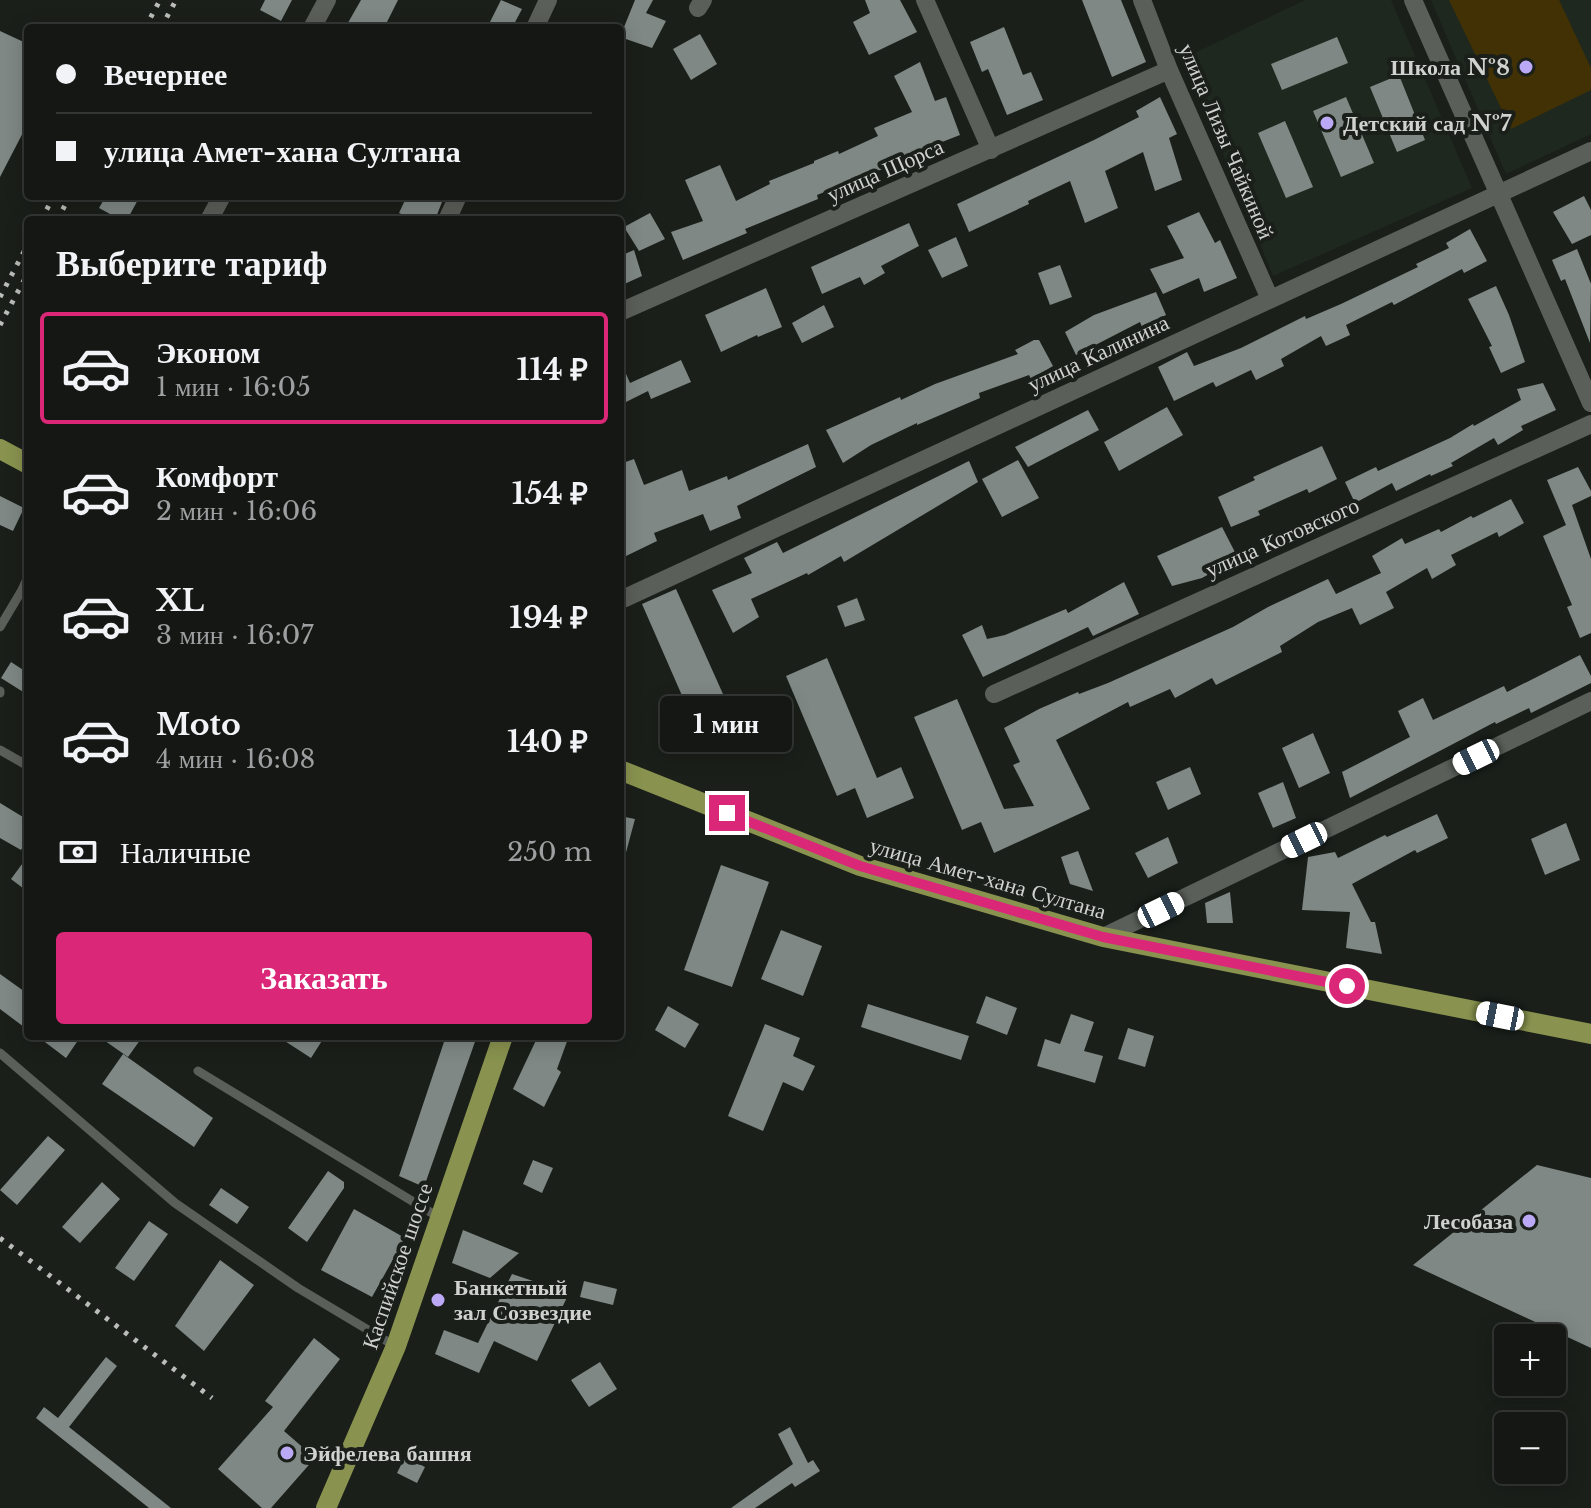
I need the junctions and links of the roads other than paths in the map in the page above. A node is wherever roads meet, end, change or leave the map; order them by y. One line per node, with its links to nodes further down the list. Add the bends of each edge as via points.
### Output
1 (327, 0): 6 (street)
2 (548, 0): 7 (street)
3 (925, 0): 9 (street)
4 (1142, 0): 8 (street, улица Лизы Чайкиной)
5 (1413, 0): 11 (street)
6 (314, 24)
7 (537, 24)
8 (1169, 70): 9 (street, улица Щорса); 12 (street, улица Лизы Чайкиной)
9 (991, 150): 13 (street, улица Щорса)
10 (1591, 151): 11 (street, улица Калинина)
11 (1499, 193): 12 (street, улица Калинина); 14 (street)
12 (1270, 299): 19 (street, улица Калинина)
13 (624, 310)
14 (1591, 403)
15 (1591, 424): 21 (street, улица Котовского)
16 (0, 449): 17 (main road)
17 (24, 462)
18 (24, 594): 20 (lane)
19 (625, 598)
20 (0, 627)
21 (994, 694)
22 (1591, 701): 26 (street)
23 (0, 750): 24 (lane)
24 (24, 764)
25 (624, 772): 26 (main road, улица Амет-хана Султана, via 860,866)
26 (1103, 937): 27 (main road, улица Амет-хана Султана)
27 (1591, 1034)
28 (502, 1040): 31 (main road, Каспийское шоссе)
29 (0, 1053): 32 (lane, via 175,1203 298,1288)
30 (198, 1071): 31 (lane)
31 (440, 1218): 32 (main road, Каспийское шоссе)
32 (396, 1346): 33 (main road, Каспийское шоссе)
33 (326, 1508)

